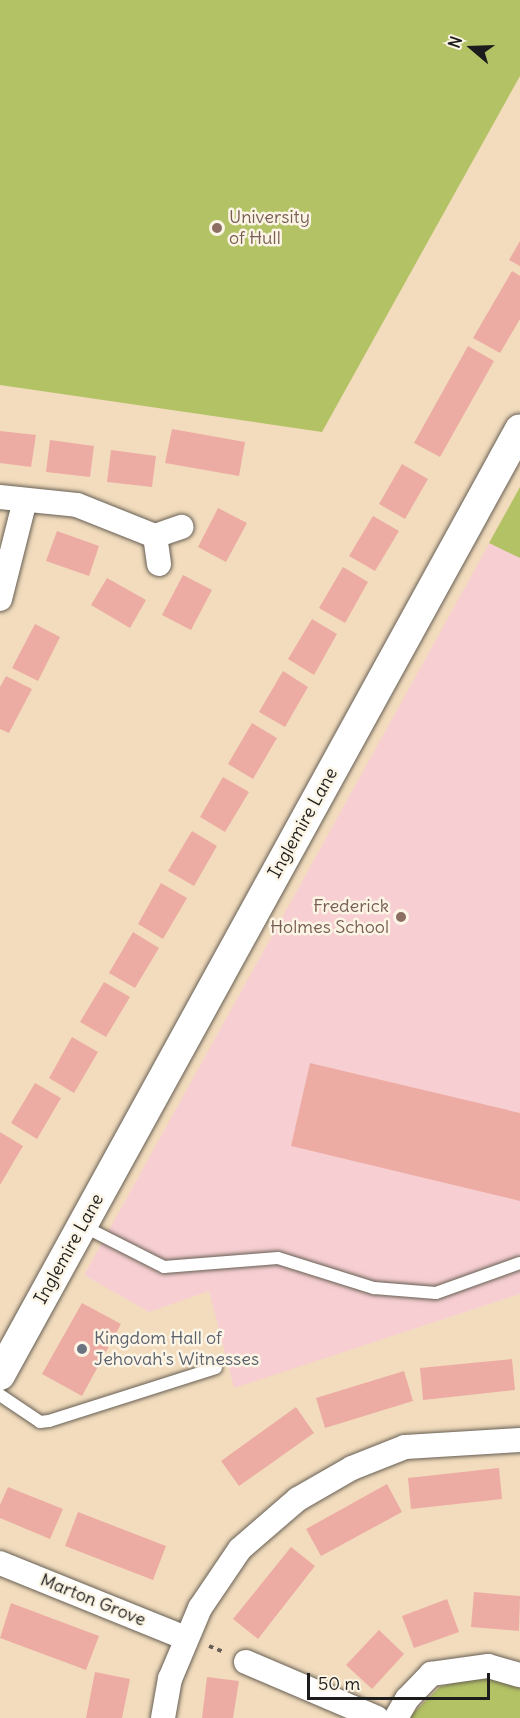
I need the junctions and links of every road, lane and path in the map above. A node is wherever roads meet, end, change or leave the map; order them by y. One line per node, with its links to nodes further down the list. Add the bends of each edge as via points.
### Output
1 (520, 429): 8 (street, Inglemire Lane)
2 (0, 497): 3 (street)
3 (25, 500): 5 (street, via 76,505); 7 (street)
4 (181, 527): 5 (street)
5 (155, 536): 6 (street)
6 (159, 564)
7 (0, 599)
8 (82, 1225): 9 (lane, via 164,1267 278,1258 375,1288 436,1293); 11 (street, Inglemire Lane)
9 (520, 1263)
10 (216, 1368): 12 (lane, via 49,1421 40,1422)
11 (0, 1375)
12 (0, 1395)
13 (520, 1440): 15 (street, via 405,1447 352,1468 297,1499 240,1549)
14 (0, 1563): 15 (street, Marton Grove)
15 (186, 1638): 16 (path); 18 (street, via 170,1679)
16 (246, 1662): 19 (street)
17 (520, 1675): 20 (street, via 488,1666 431,1674 407,1699)
18 (163, 1718)
19 (377, 1718)
20 (396, 1718)

